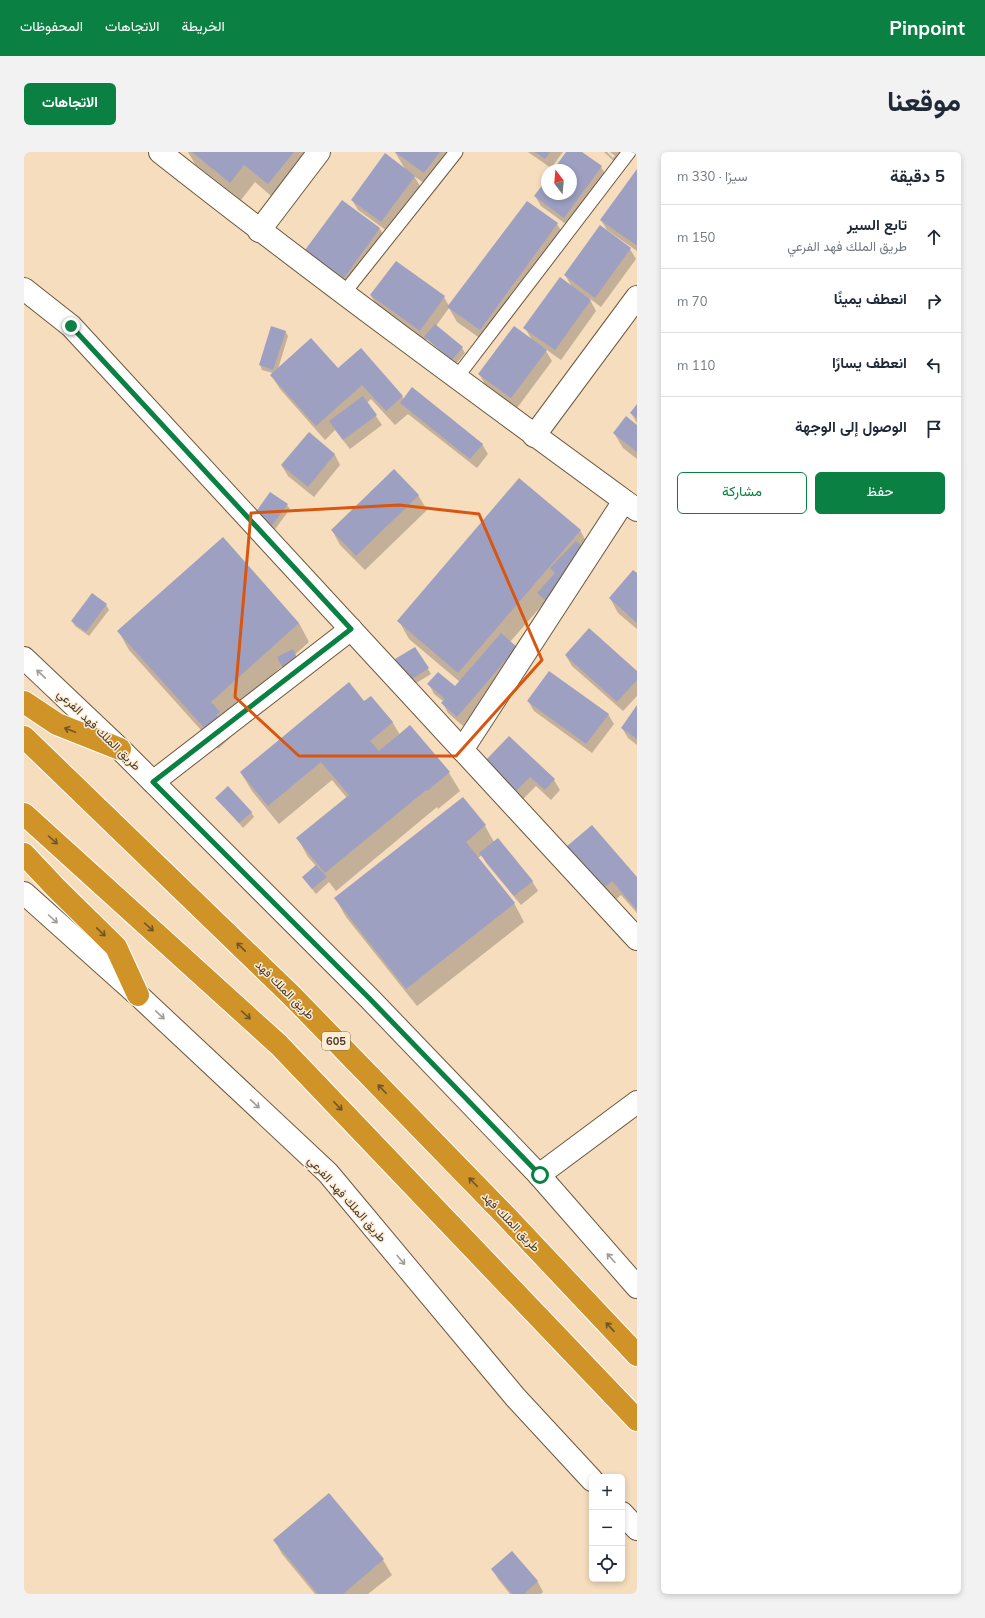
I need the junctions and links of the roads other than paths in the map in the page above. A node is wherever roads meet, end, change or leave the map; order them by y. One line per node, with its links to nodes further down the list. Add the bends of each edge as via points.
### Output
1 (160, 152): 5 (street)
2 (319, 152): 5 (street)
3 (456, 152): 7 (lane)
4 (630, 152): 9 (lane)
5 (259, 230): 7 (street)
6 (24, 289): 12 (street, via 71,326)
7 (344, 294): 9 (street)
8 (637, 297): 10 (street)
9 (457, 377): 10 (street)
10 (534, 436): 11 (street)
11 (630, 506): 17 (street)
12 (351, 629): 17 (street); 18 (street)
13 (24, 658): 16 (street, طريق الملك فهد الفرعي, one-way to 13)
14 (24, 702): 16 (highway, one-way to 14, via 56,724)
15 (24, 737): 27 (highway, طريق الملك فهد / 605, one-way to 15, via 292,996)
16 (120, 749): 18 (street, طريق الملك فهد الفرعي)
17 (462, 750): 22 (street)
18 (153, 782): 25 (street, طريق الملك فهد الفرعي, via 370,999)
19 (24, 814): 28 (highway, one-way to 28, via 279,1045)
20 (24, 854): 23 (highway, one-way to 23, via 116,947)
21 (24, 893): 23 (street, طريق الملك فهد الفرعي, one-way to 23)
22 (637, 939)
23 (138, 995): 29 (street, طريق الملك فهد الفرعي, one-way to 29, via 328,1173 516,1398)
24 (637, 1102): 25 (street)
25 (540, 1175): 26 (street, طريق الملك فهد الفرعي, one-way to 25)
26 (637, 1287)
27 (637, 1355)
28 (637, 1420)
29 (589, 1477)
30 (625, 1516): 31 (street)
31 (637, 1529)

